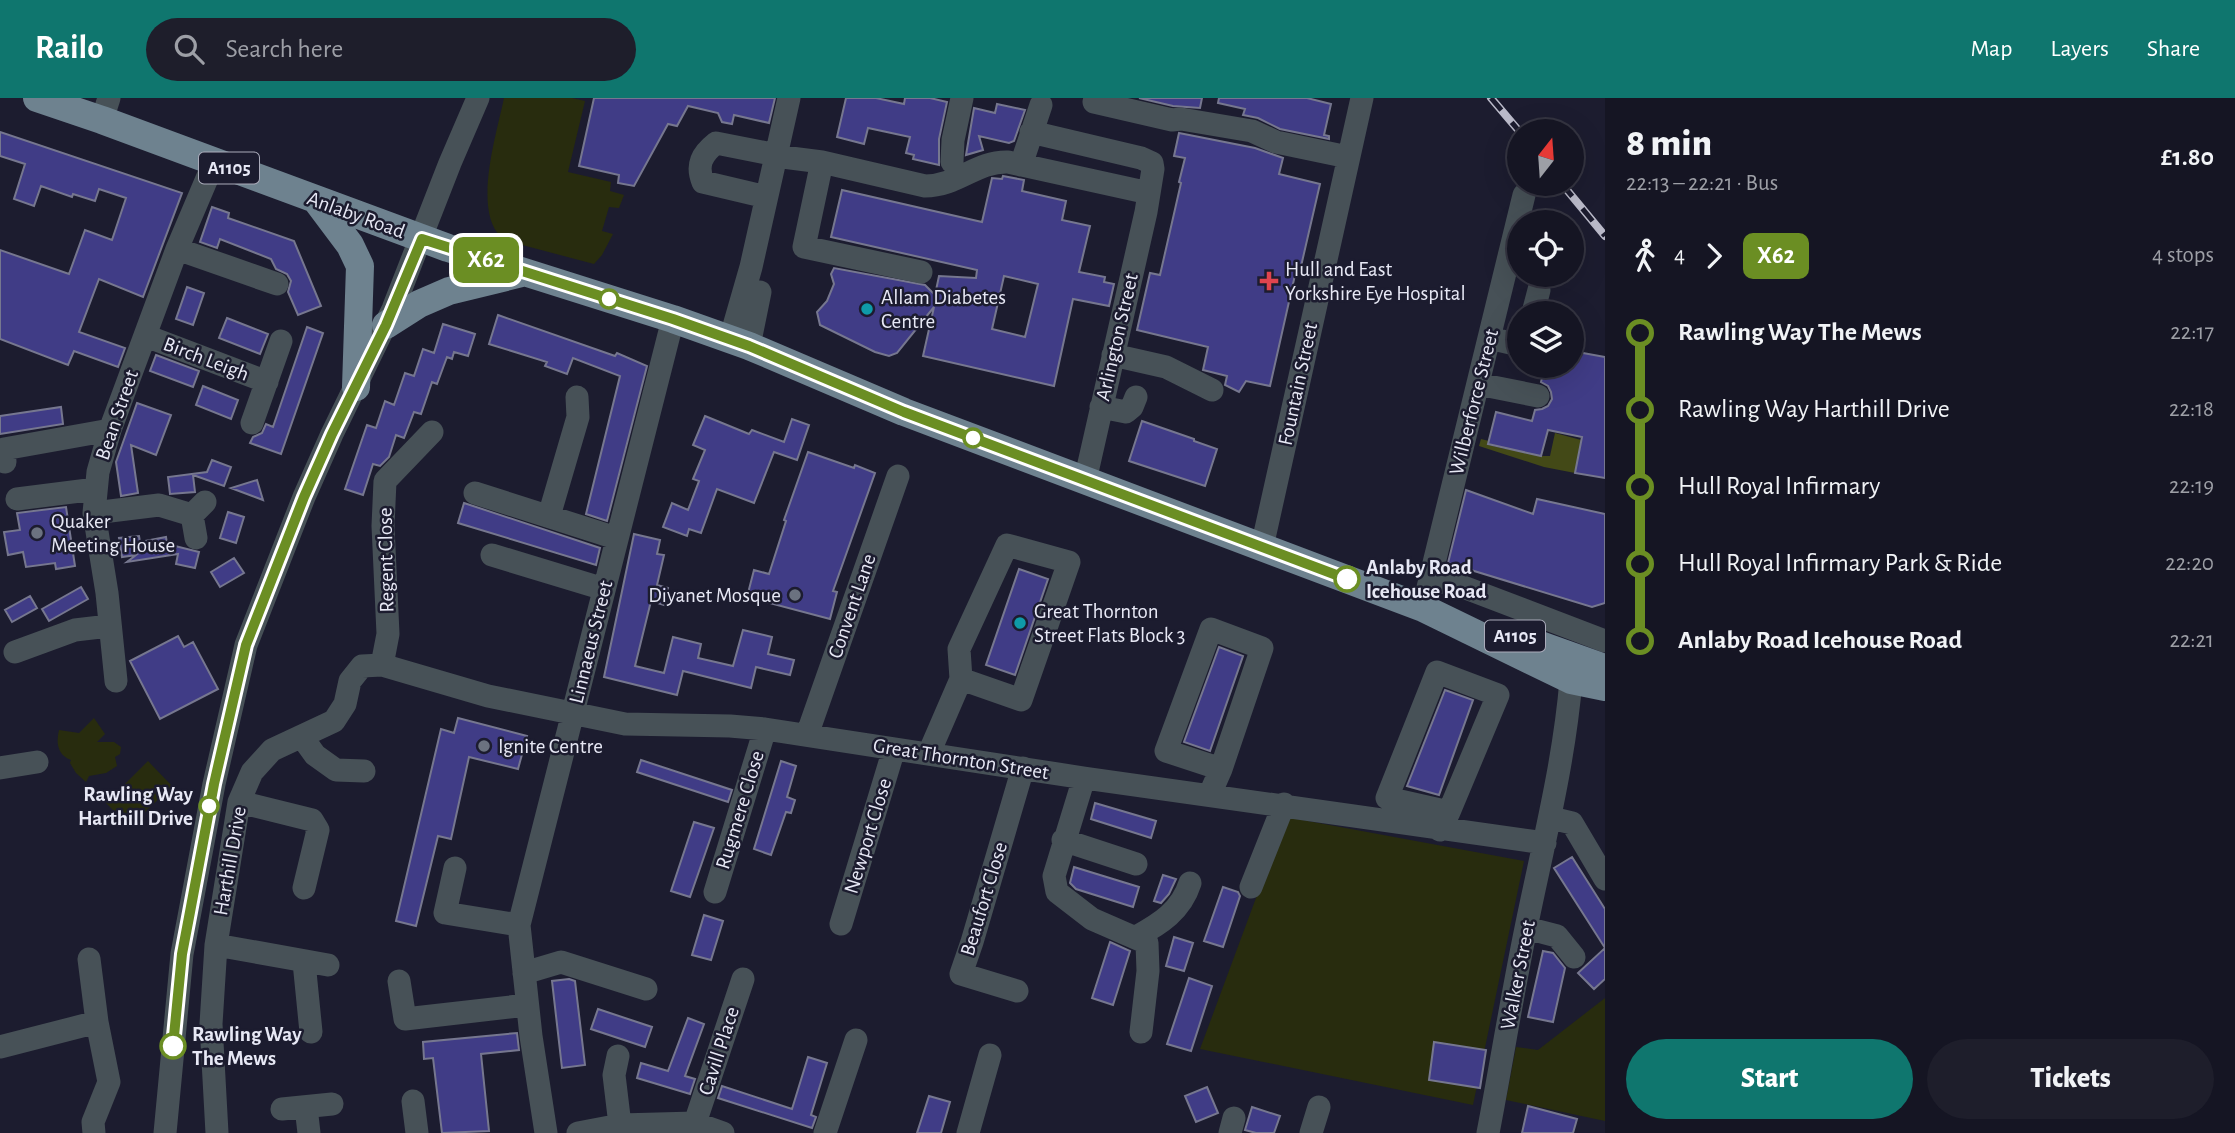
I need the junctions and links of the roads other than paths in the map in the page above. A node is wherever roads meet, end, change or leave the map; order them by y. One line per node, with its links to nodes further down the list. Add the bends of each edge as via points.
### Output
1 (37, 98): 10 (main road, Anlaby Road / A1105)
2 (468, 98): 17 (street)
3 (478, 98): 17 (street)
4 (789, 98): 13 (street)
5 (962, 98): 16 (street)
6 (1095, 98): 14 (street, via 1094,102 1172,120 1252,131 1276,142)
7 (1376, 98): 9 (street, via 1373,108)
8 (1041, 105): 11 (street)
9 (1360, 106): 14 (street, Fountain Street)
10 (106, 109): 15 (main road, Anlaby Road / A1105)
11 (1031, 132): 12 (street); 19 (street)
12 (1099, 147): 20 (street); 21 (street, Arlington Street, via 1152,163)
13 (775, 157): 18 (street); 23 (street); 23 (street, via 716,143 703,153 698,171 702,182)
14 (1348, 157): 61 (street, Fountain Street)
15 (214, 162): 24 (main road, Anlaby Road / A1105); 26 (street, Bean Street)
16 (952, 162)
17 (450, 163): 25 (street)
18 (822, 163): 19 (street, via 925,186 940,186 994,162); 28 (street, via 804,247)
19 (1021, 165): 20 (street)
20 (1091, 181): 21 (street)
21 (1149, 193): 39 (street, Arlington Street)
22 (1524, 196): 35 (street, Wilberforce Street)
23 (765, 200): 38 (street, via 751,267 764,277)
24 (317, 201): 25 (main road, Anlaby Road / A1105); 42 (main road, via 350,245 359,266)
25 (422, 239): 27 (main road, Anlaby Road / A1105); 33 (street)
26 (177, 249): 29 (street); 34 (street, Bean Street)
27 (525, 272): 32 (main road, Anlaby Road / A1105); 33 (main road, via 449,291)
28 (921, 272)
29 (277, 284)
30 (1539, 290): 31 (street)
31 (1536, 301)
32 (673, 319): 38 (main road, Anlaby Road / A1105); 60 (street, Linnaeus Street)
33 (386, 325): 42 (street)
34 (146, 336): 40 (street, Birch Leigh); 49 (street, Bean Street)
35 (1489, 338): 37 (street); 41 (street, Wilberforce Street)
36 (281, 341): 40 (street, Birch Leigh)
37 (1507, 342)
38 (740, 343): 53 (main road, Anlaby Road / A1105)
39 (1113, 355): 43 (street, via 1166,367); 47 (street, Arlington Street)
40 (267, 382): 48 (street, Birch Leigh)
41 (1478, 384): 44 (street); 64 (street, Wilberforce Street)
42 (356, 387): 130 (street, via 304,497 246,645 182,954)
43 (1212, 390)
44 (1538, 396)
45 (577, 397): 58 (street, via 578,417)
46 (1136, 397): 47 (street, via 1126,412)
47 (1101, 407): 53 (street, Arlington Street)
48 (251, 423)
49 (110, 430): 51 (street, via 4,449); 54 (street, Bean Street)
50 (432, 432): 68 (street, Regent Close, via 385,481 388,634)
51 (5, 462)
52 (898, 476): 76 (street, Convent Lane)
53 (1085, 481): 61 (main road, Anlaby Road / A1105)
54 (96, 489): 56 (street); 57 (street, Bean Street)
55 (475, 493): 58 (street)
56 (17, 499)
57 (94, 513): 59 (street, via 159,505); 65 (street, Bean Street)
58 (549, 516): 60 (street)
59 (198, 518)
60 (616, 538): 63 (street, Linnaeus Street)
61 (1262, 547): 64 (main road, Anlaby Road / A1105)
62 (492, 555): 63 (street)
63 (604, 589): 74 (street, Linnaeus Street)
64 (1426, 596): 66 (street, via 1450,582); 69 (main road, Anlaby Road / A1105, via 1448,611); 71 (main road, Anlaby Road / A1105)
65 (109, 626): 67 (street, via 75,631); 72 (street, Bean Street)
66 (1605, 641)
67 (15, 652)
68 (382, 665): 74 (street, Great Thornton Street); 77 (street, Harthill Drive, via 362,666 350,681 345,704 334,721)
69 (1605, 668)
70 (961, 679): 70 (street, via 959,649 1007,545 1069,562 1021,701); 79 (street)
71 (1571, 680): 73 (main road, Anlaby Road / A1105); 89 (street, Walker Street)
72 (116, 681)
73 (1605, 687)
74 (573, 715): 75 (street, Great Thornton Street, via 625,724); 101 (street, Linnaeus Street)
75 (765, 729): 76 (street, Great Thornton Street); 99 (street, Rugmere Close)
76 (807, 735): 78 (street, Great Thornton Street)
77 (302, 737): 84 (street, via 315,755 336,770); 87 (street, Harthill Drive, via 272,750 252,772)
78 (894, 749): 79 (street, Great Thornton Street); 100 (street, Newport Close)
79 (929, 753): 82 (street, Great Thornton Street)
80 (37, 762): 81 (street)
81 (0, 768)
82 (1023, 768): 85 (street, Great Thornton Street); 113 (street, Beaufort Close, via 961,974)
83 (1221, 769): 83 (street, via 1262,648 1211,629 1166,751); 86 (street)
84 (364, 771)
85 (1084, 778): 86 (street, Great Thornton Street); 91 (street)
86 (1210, 794): 88 (street, Great Thornton Street)
87 (239, 802): 98 (street, via 312,820 318,830); 104 (street, Harthill Drive)
88 (1284, 804): 90 (street, Great Thornton Street); 97 (street)
89 (1551, 818): 92 (street, Walker Street); 95 (street, via 1572,823)
90 (1444, 821): 90 (street, via 1498,695 1437,672 1387,798); 92 (street, Great Thornton Street)
91 (1063, 840): 93 (street); 103 (street, via 1054,876 1057,892 1092,919)
92 (1545, 843): 102 (street, Walker Street)
93 (1136, 864)
94 (455, 868): 101 (street, via 445,913)
95 (1605, 879)
96 (1190, 883): 103 (street, via 1176,910)
97 (1251, 887)
98 (303, 888)
99 (715, 892)
100 (841, 924)
101 (519, 925): 109 (street, Linnaeus Street)
102 (1526, 928): 105 (street, via 1557,936); 140 (street, Walker Street)
103 (1136, 937): 117 (street, via 1147,943)
104 (216, 945): 107 (street); 131 (street, Harthill Drive, via 211,1024)
105 (1574, 957)
106 (89, 959): 115 (street)
107 (304, 962): 108 (street); 116 (street)
108 (328, 965)
109 (524, 973): 112 (street, via 561,962); 114 (street, Linnaeus Street)
110 (743, 979): 127 (street, Cavill Place)
111 (399, 981): 114 (street, via 405,1019)
112 (646, 989)
113 (1017, 991)
114 (527, 1005): 134 (street, Linnaeus Street)
115 (97, 1022): 119 (street); 129 (street, via 109,1082 93,1122)
116 (310, 1032)
117 (1141, 1032)
118 (856, 1040): 137 (street)
119 (0, 1046)
120 (990, 1055): 138 (street)
121 (618, 1056): 128 (street, via 614,1074)
122 (413, 1101): 133 (street)
123 (332, 1104): 124 (street)
124 (306, 1107): 126 (street); 132 (street)
125 (1319, 1108): 139 (street)
126 (282, 1109)
127 (695, 1123): 128 (street, Cavill Place); 136 (street, Cavill Place)
128 (620, 1125): 135 (street, Cavill Place)
129 (94, 1133)
130 (165, 1133)
131 (217, 1133)
132 (309, 1133)
133 (417, 1133)
134 (546, 1133)
135 (578, 1133)
136 (723, 1133)
137 (825, 1133)
138 (968, 1133)
139 (1311, 1133)
140 (1488, 1133)

